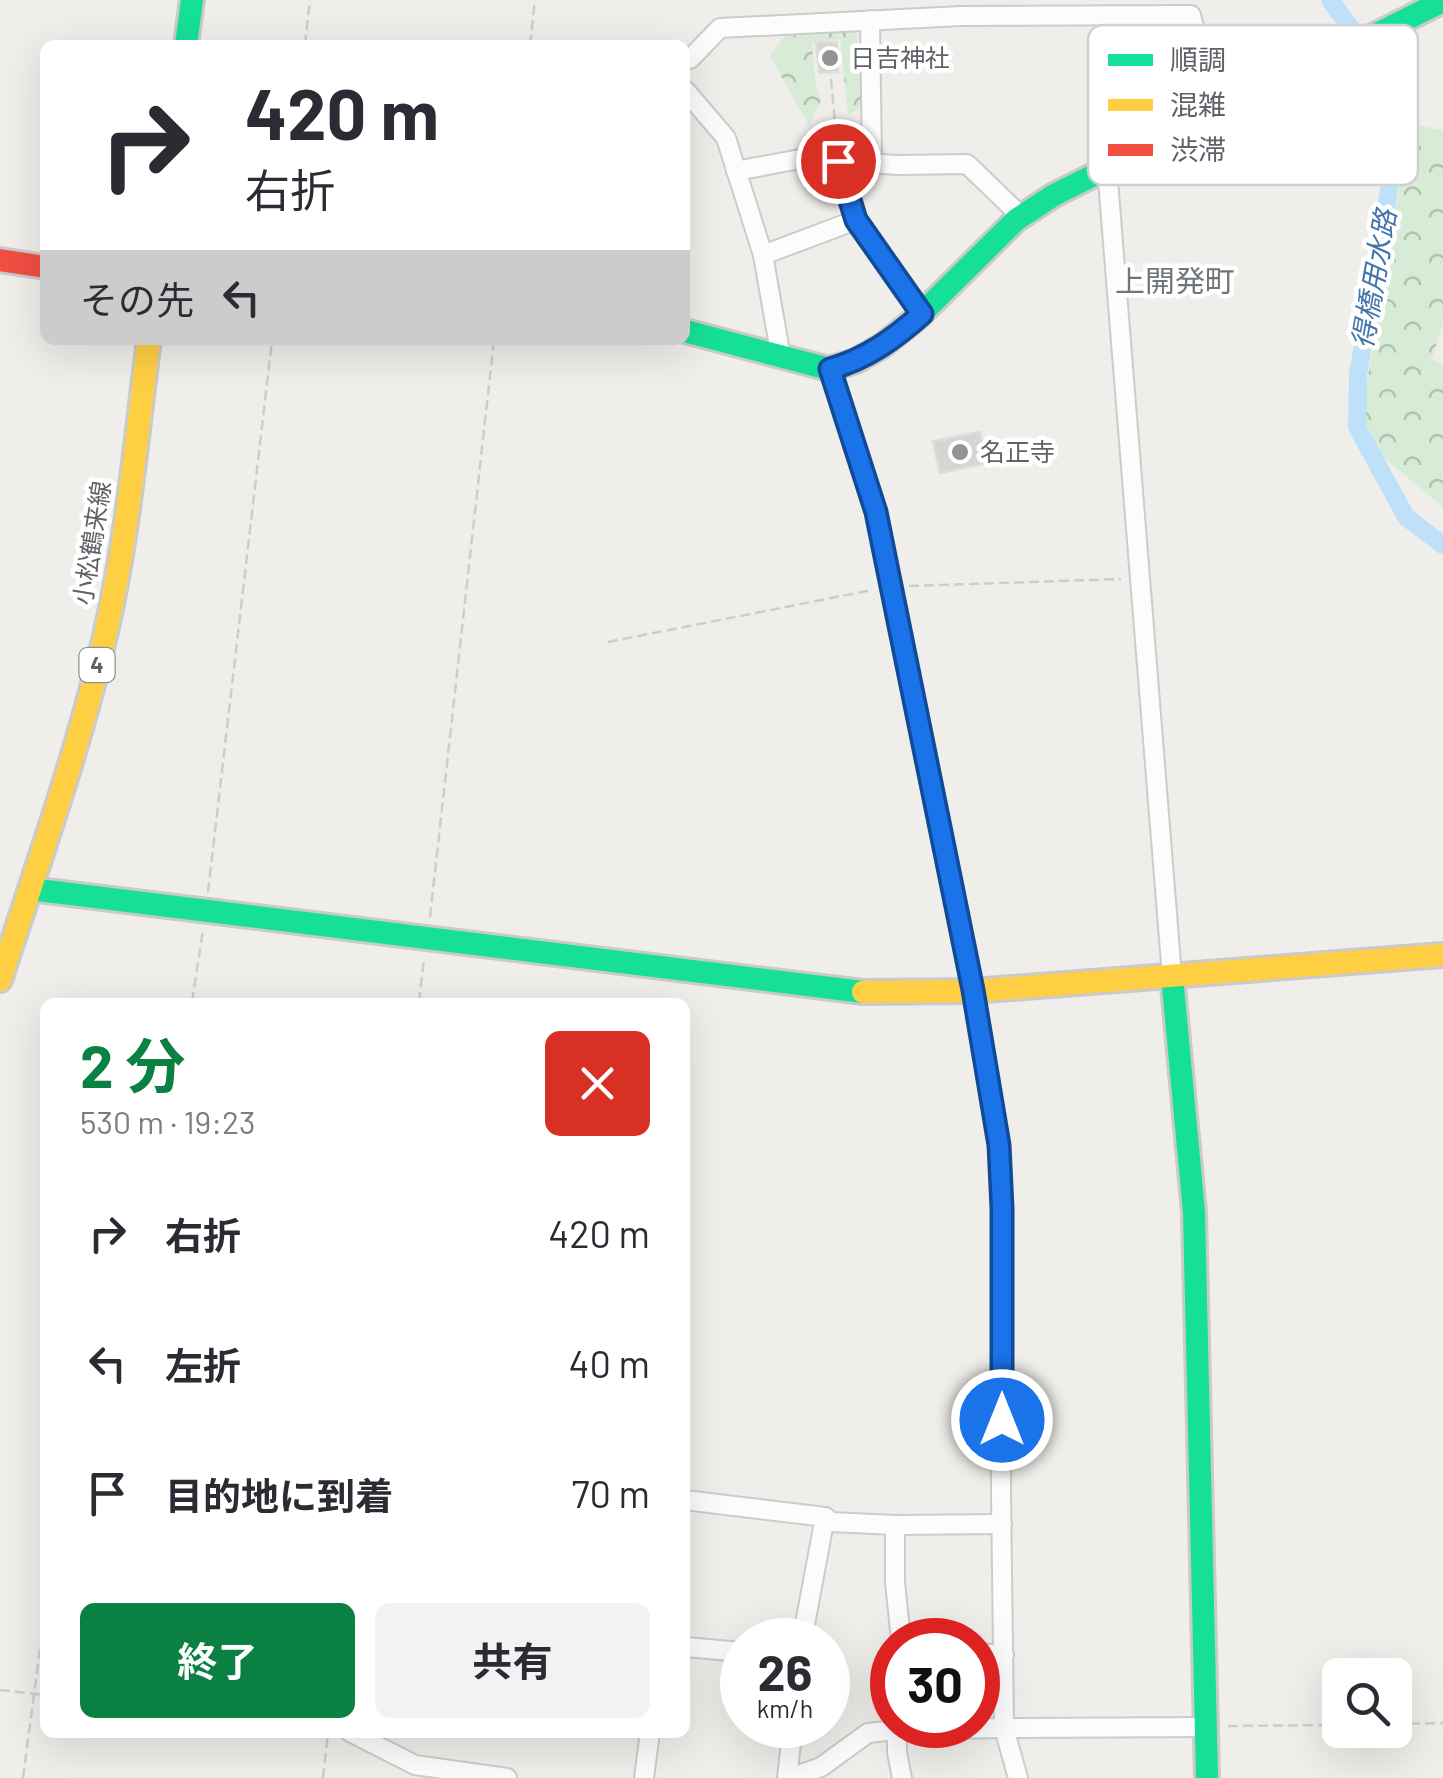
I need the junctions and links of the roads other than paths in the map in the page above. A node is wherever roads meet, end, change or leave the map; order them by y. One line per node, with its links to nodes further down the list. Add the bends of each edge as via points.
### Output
1 (192, 0): 6 (street)
2 (1443, 1): 5 (street)
3 (870, 20): 4 (street, via 1191,15); 7 (street, via 720,28); 10 (street)
4 (1194, 25)
5 (1395, 25)
6 (187, 40)
7 (690, 59)
8 (690, 96): 11 (street, via 726,138)
9 (838, 161): 10 (street); 11 (street, via 800,159); 15 (street)
10 (872, 164): 14 (street, via 966,164)
11 (736, 171): 16 (street)
12 (1088, 178): 14 (street)
13 (1108, 185): 26 (street)
14 (1022, 216): 19 (street)
15 (856, 220): 16 (street); 19 (street)
16 (763, 255): 22 (street)
17 (0, 260): 18 (street)
18 (40, 266)
19 (922, 314): 23 (street, via 856,362)
20 (690, 332): 22 (street)
21 (147, 345): 24 (street, 小松鶴来線 / 4, via 106,634)
22 (781, 357): 23 (street)
23 (830, 369): 28 (street, via 876,512)
24 (30, 889): 27 (street, 小松鶴来線 / 4); 28 (street, via 867,992)
25 (1443, 956): 26 (street)
26 (1172, 976): 28 (street); 39 (street, via 1194,1212)
27 (0, 980)
28 (973, 990): 31 (street, via 1002,1192)
29 (690, 1501): 30 (street)
30 (826, 1517): 32 (street); 33 (street)
31 (1002, 1524): 32 (street); 38 (street)
32 (895, 1525): 34 (street)
33 (806, 1618)
34 (898, 1618)
35 (690, 1647): 36 (street)
36 (720, 1650)
37 (1000, 1655): 38 (street)
38 (1004, 1655): 41 (street)
39 (1207, 1727): 41 (street); 52 (street)
40 (1000, 1728): 41 (street)
41 (1004, 1728): 51 (street)
42 (870, 1733): 49 (street, via 821,1767)
43 (362, 1738): 47 (street, via 415,1765)
44 (649, 1738): 48 (street)
45 (791, 1748): 49 (street)
46 (897, 1748): 50 (street)
47 (506, 1778)
48 (644, 1778)
49 (788, 1778)
50 (902, 1778)
51 (1018, 1778)
52 (1208, 1778)

